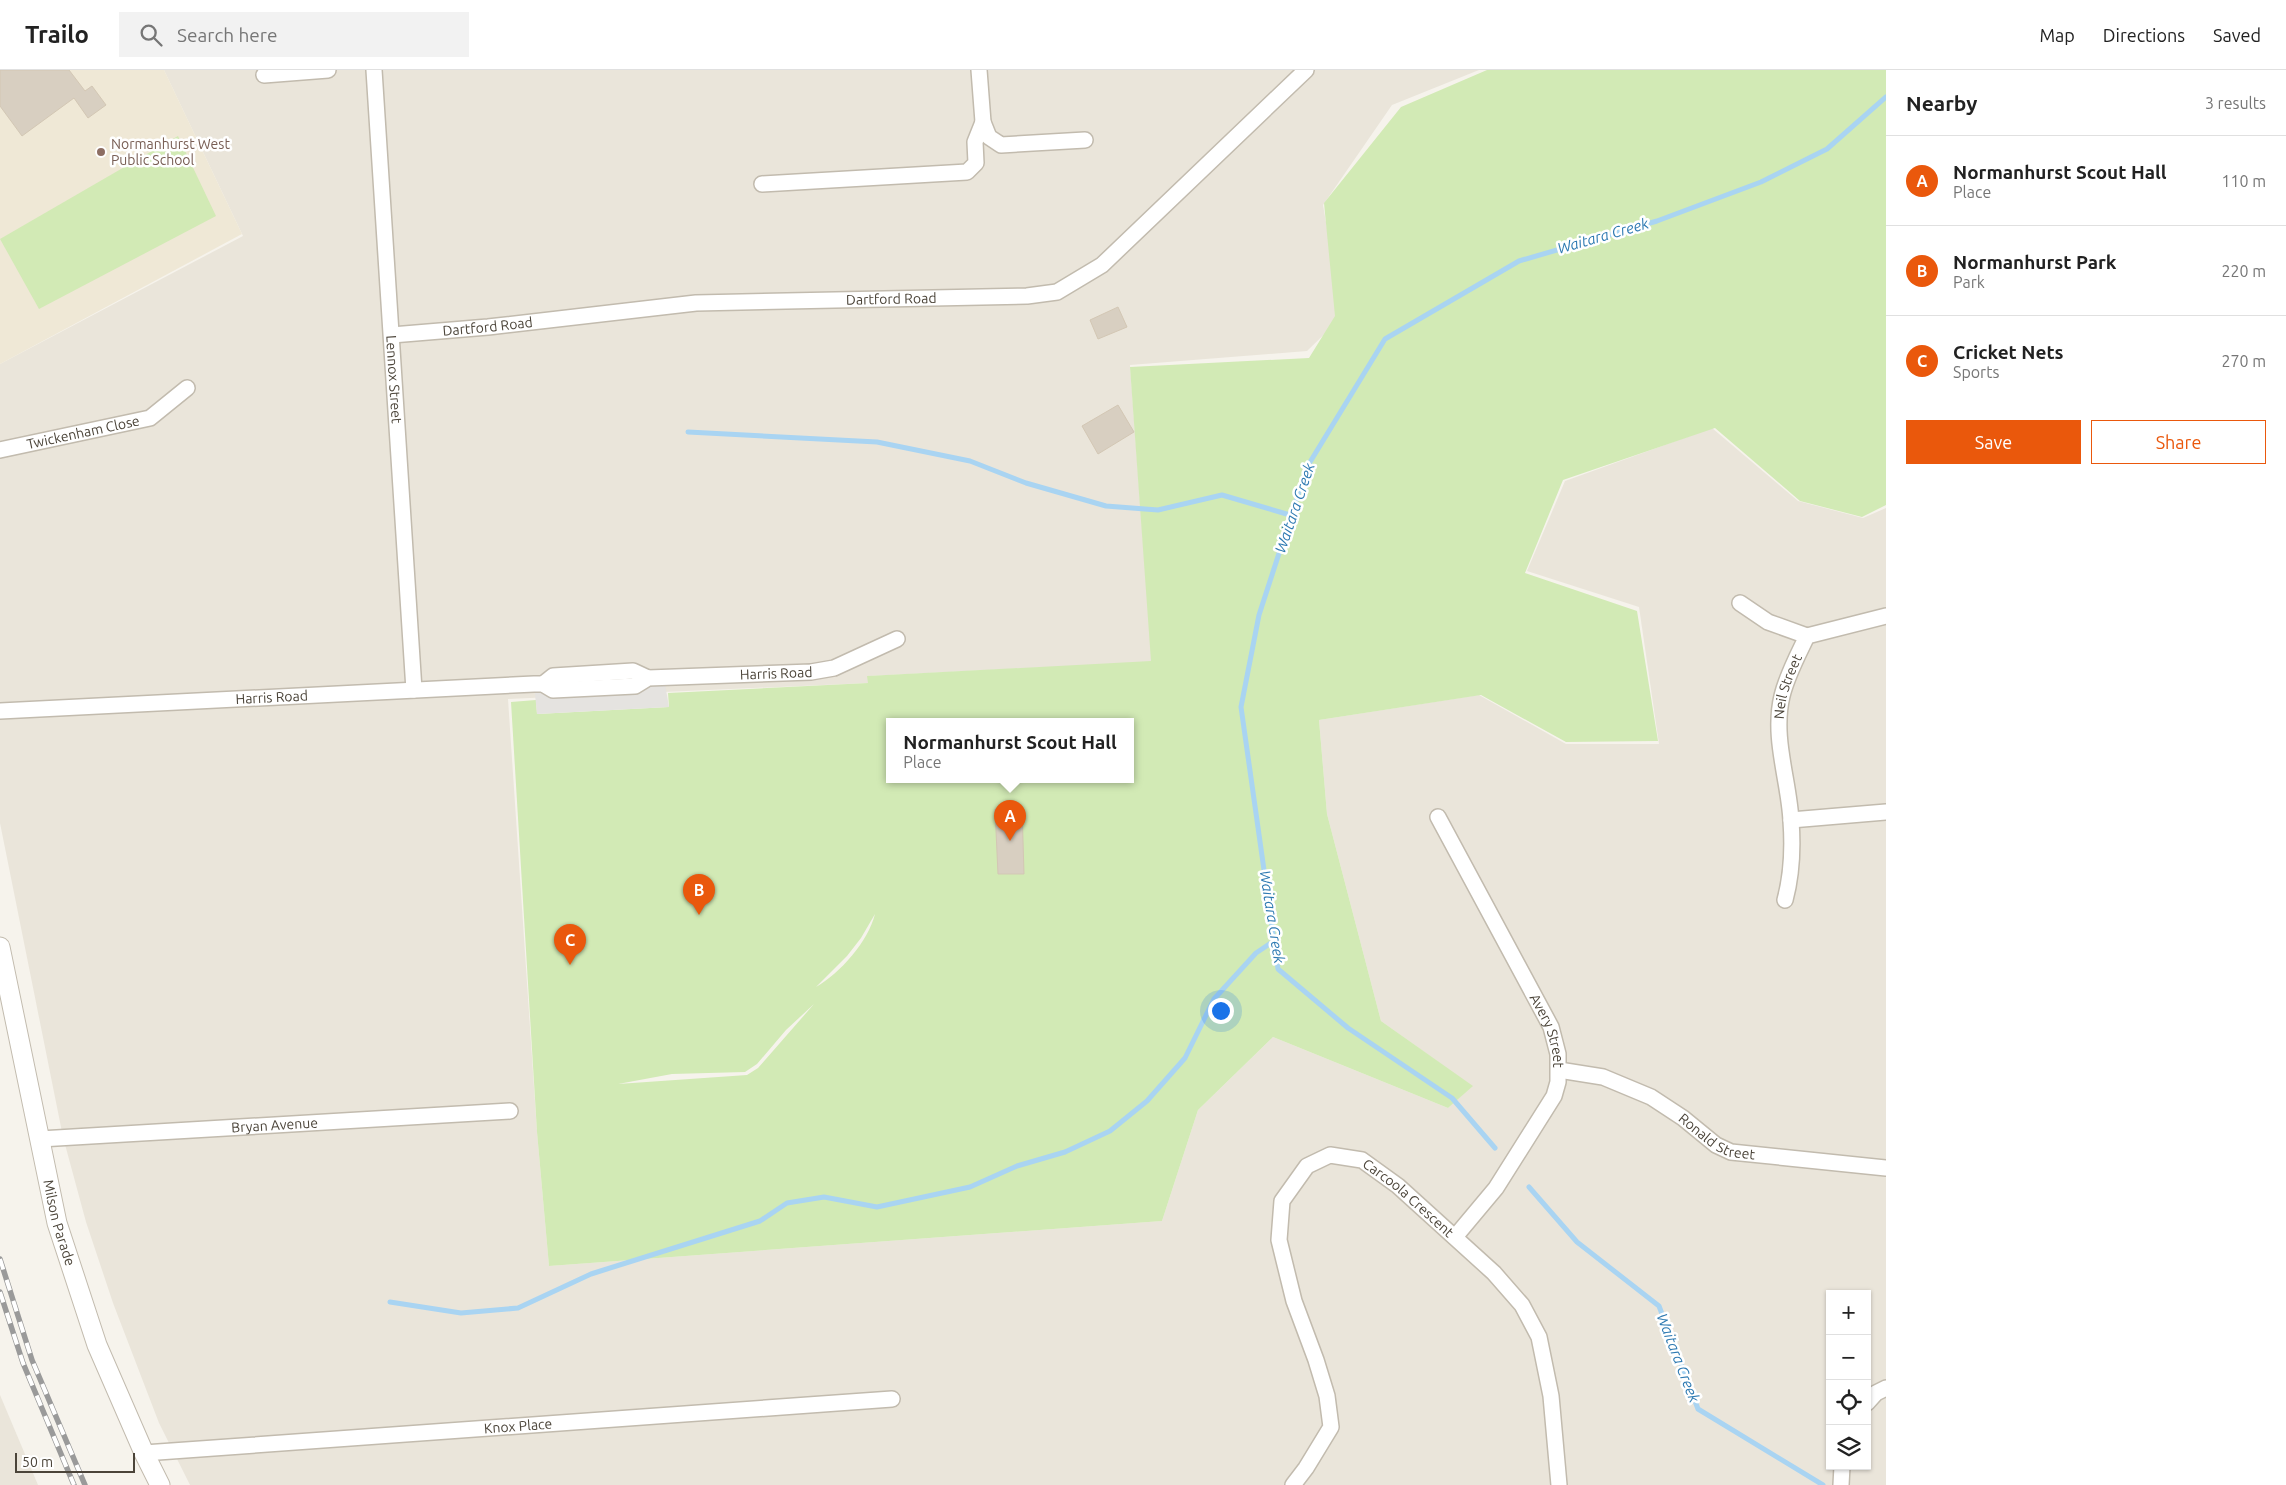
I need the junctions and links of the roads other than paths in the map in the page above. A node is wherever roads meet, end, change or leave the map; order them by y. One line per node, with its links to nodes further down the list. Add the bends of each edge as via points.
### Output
1 (328, 70): 5 (street)
2 (374, 70): 9 (street, Lennox Street)
3 (979, 70): 6 (street)
4 (1306, 70): 9 (street, Dartford Road, via 1102,265 1056,292 1027,296 696,303)
5 (264, 75)
6 (983, 122): 7 (street, via 988,137 1001,145); 8 (street, via 975,142 976,162 967,172)
7 (1085, 140)
8 (762, 184)
9 (392, 335): 16 (street, Lennox Street)
10 (187, 388): 11 (street, Twickenham Close, via 150,418)
11 (0, 450)
12 (1740, 603): 14 (street, via 1768,622)
13 (1886, 616): 14 (street, Neil Street)
14 (1807, 636): 20 (street, Neil Street, via 1782,696 1779,726)
15 (897, 639): 16 (street, Harris Road, via 834,668 811,672 648,678 633,671 553,676 543,684)
16 (414, 690): 17 (street, Harris Road)
17 (0, 711)
18 (1886, 812): 20 (street)
19 (1438, 817): 23 (street, Avery Street, via 1551,1027 1556,1038)
20 (1791, 820): 21 (street, Neil Street, via 1792,874)
21 (1785, 900)
22 (0, 947): 25 (street, Milson Parade)
23 (1558, 1070): 26 (street, Ronald Street, via 1603,1077 1651,1097 1716,1145 1731,1152); 27 (street, Avery Street, via 1554,1096 1535,1128 1496,1188)
24 (510, 1111): 25 (street, Bryan Avenue)
25 (40, 1139): 31 (street, Milson Parade, via 57,1223 94,1336)
26 (1886, 1168)
27 (1454, 1238): 34 (street, Carcoola Crescent, via 1398,1186 1362,1160 1330,1155 1307,1166 1282,1201 1279,1240 1294,1301 1327,1396 1330,1427); 35 (street, Carcoola Crescent, via 1494,1273 1522,1304 1538,1337 1551,1396)
28 (1886, 1388): 30 (street)
29 (892, 1399): 31 (street, Knox Place)
30 (1871, 1399)
31 (144, 1453): 33 (street, Milson Parade)
32 (1842, 1470): 36 (street)
33 (160, 1485)
34 (1293, 1485)
35 (1559, 1485)
36 (1841, 1485)

